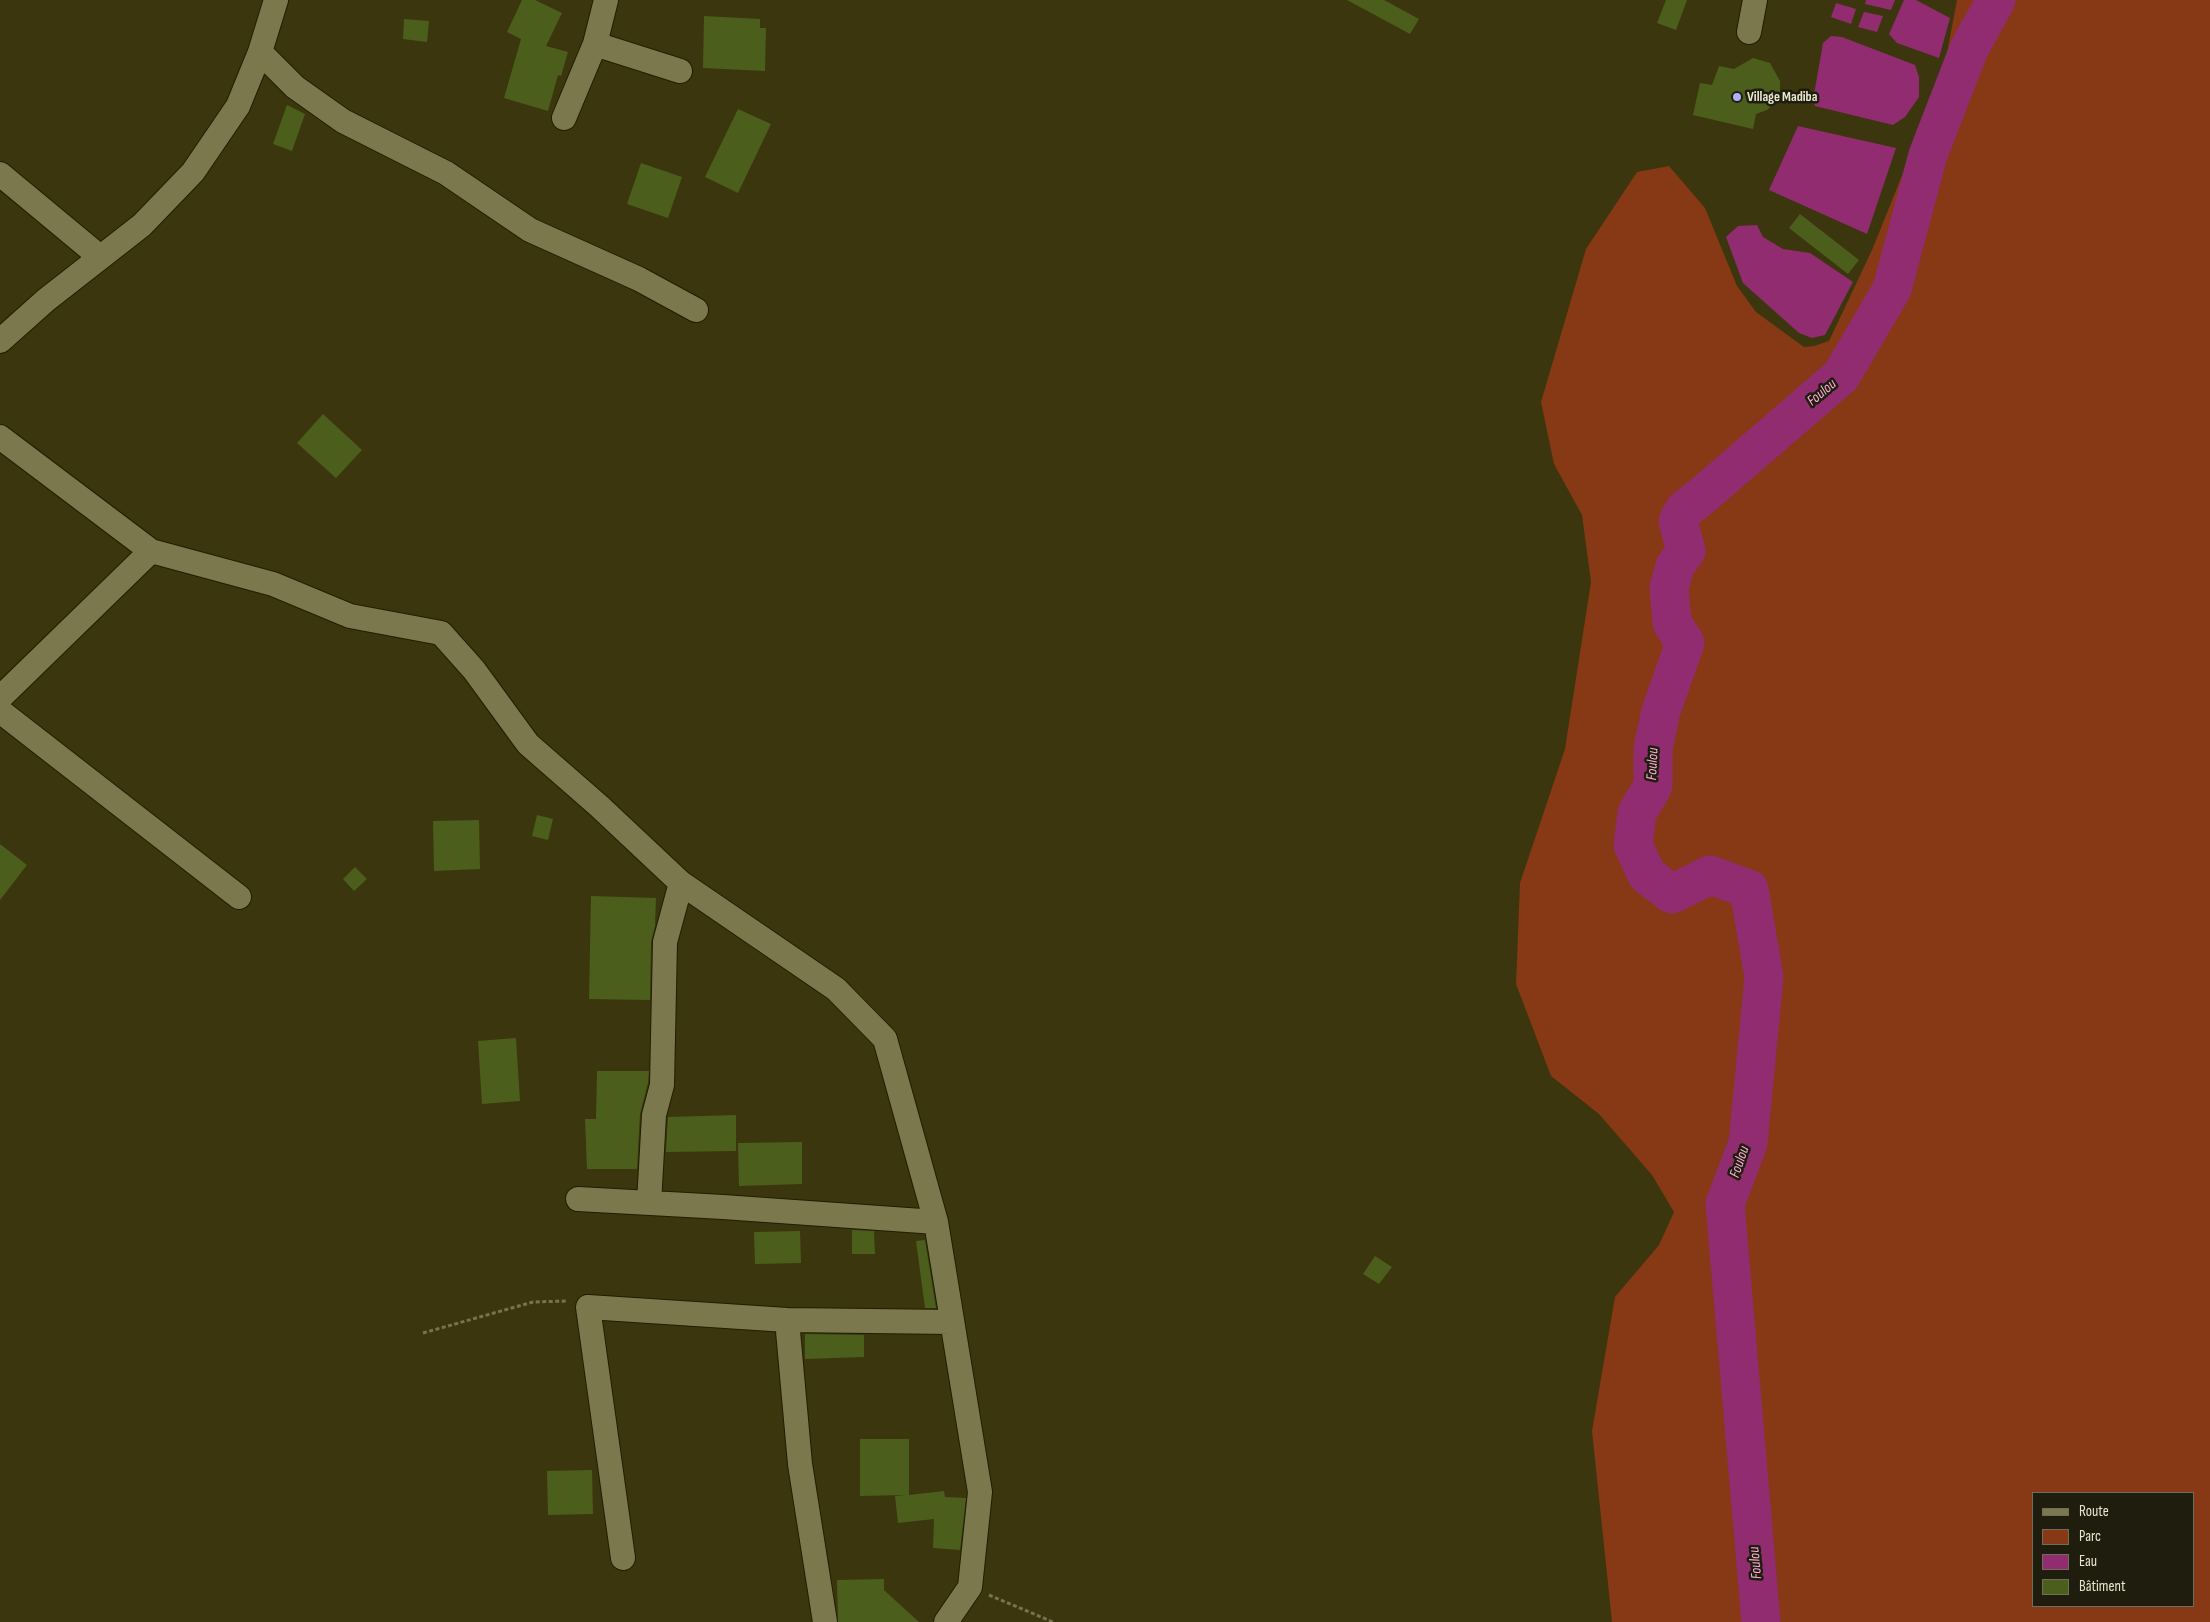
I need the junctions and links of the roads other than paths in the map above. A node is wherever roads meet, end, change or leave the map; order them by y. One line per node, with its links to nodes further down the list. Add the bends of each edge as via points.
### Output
1 (276, 0): 6 (street)
2 (606, 0): 5 (street)
3 (1755, 0): 4 (street)
4 (1749, 32)
5 (595, 44): 7 (street); 8 (street)
6 (260, 52): 10 (street, via 238,106 193,172 142,225); 11 (street, via 295,87 344,121 446,173 530,230 639,279)
7 (680, 70)
8 (564, 118)
9 (0, 174): 10 (street)
10 (100, 257): 12 (street)
11 (696, 310)
12 (0, 341)
13 (0, 438): 14 (street)
14 (150, 551): 15 (street); 17 (street, via 273,584 350,616 441,633 474,670 528,744)
15 (0, 698)
16 (0, 711): 18 (street)
17 (681, 883): 20 (street, via 665,942 662,1085 654,1115); 21 (street, via 836,988 885,1039)
18 (239, 897)
19 (578, 1199): 20 (street)
20 (649, 1202): 21 (street)
21 (936, 1222): 23 (street)
22 (787, 1320): 23 (street); 24 (street, via 588,1307); 25 (street, via 800,1464)
23 (952, 1322): 26 (street, via 980,1492 970,1587)
24 (623, 1558)
25 (825, 1622)
26 (946, 1622)

